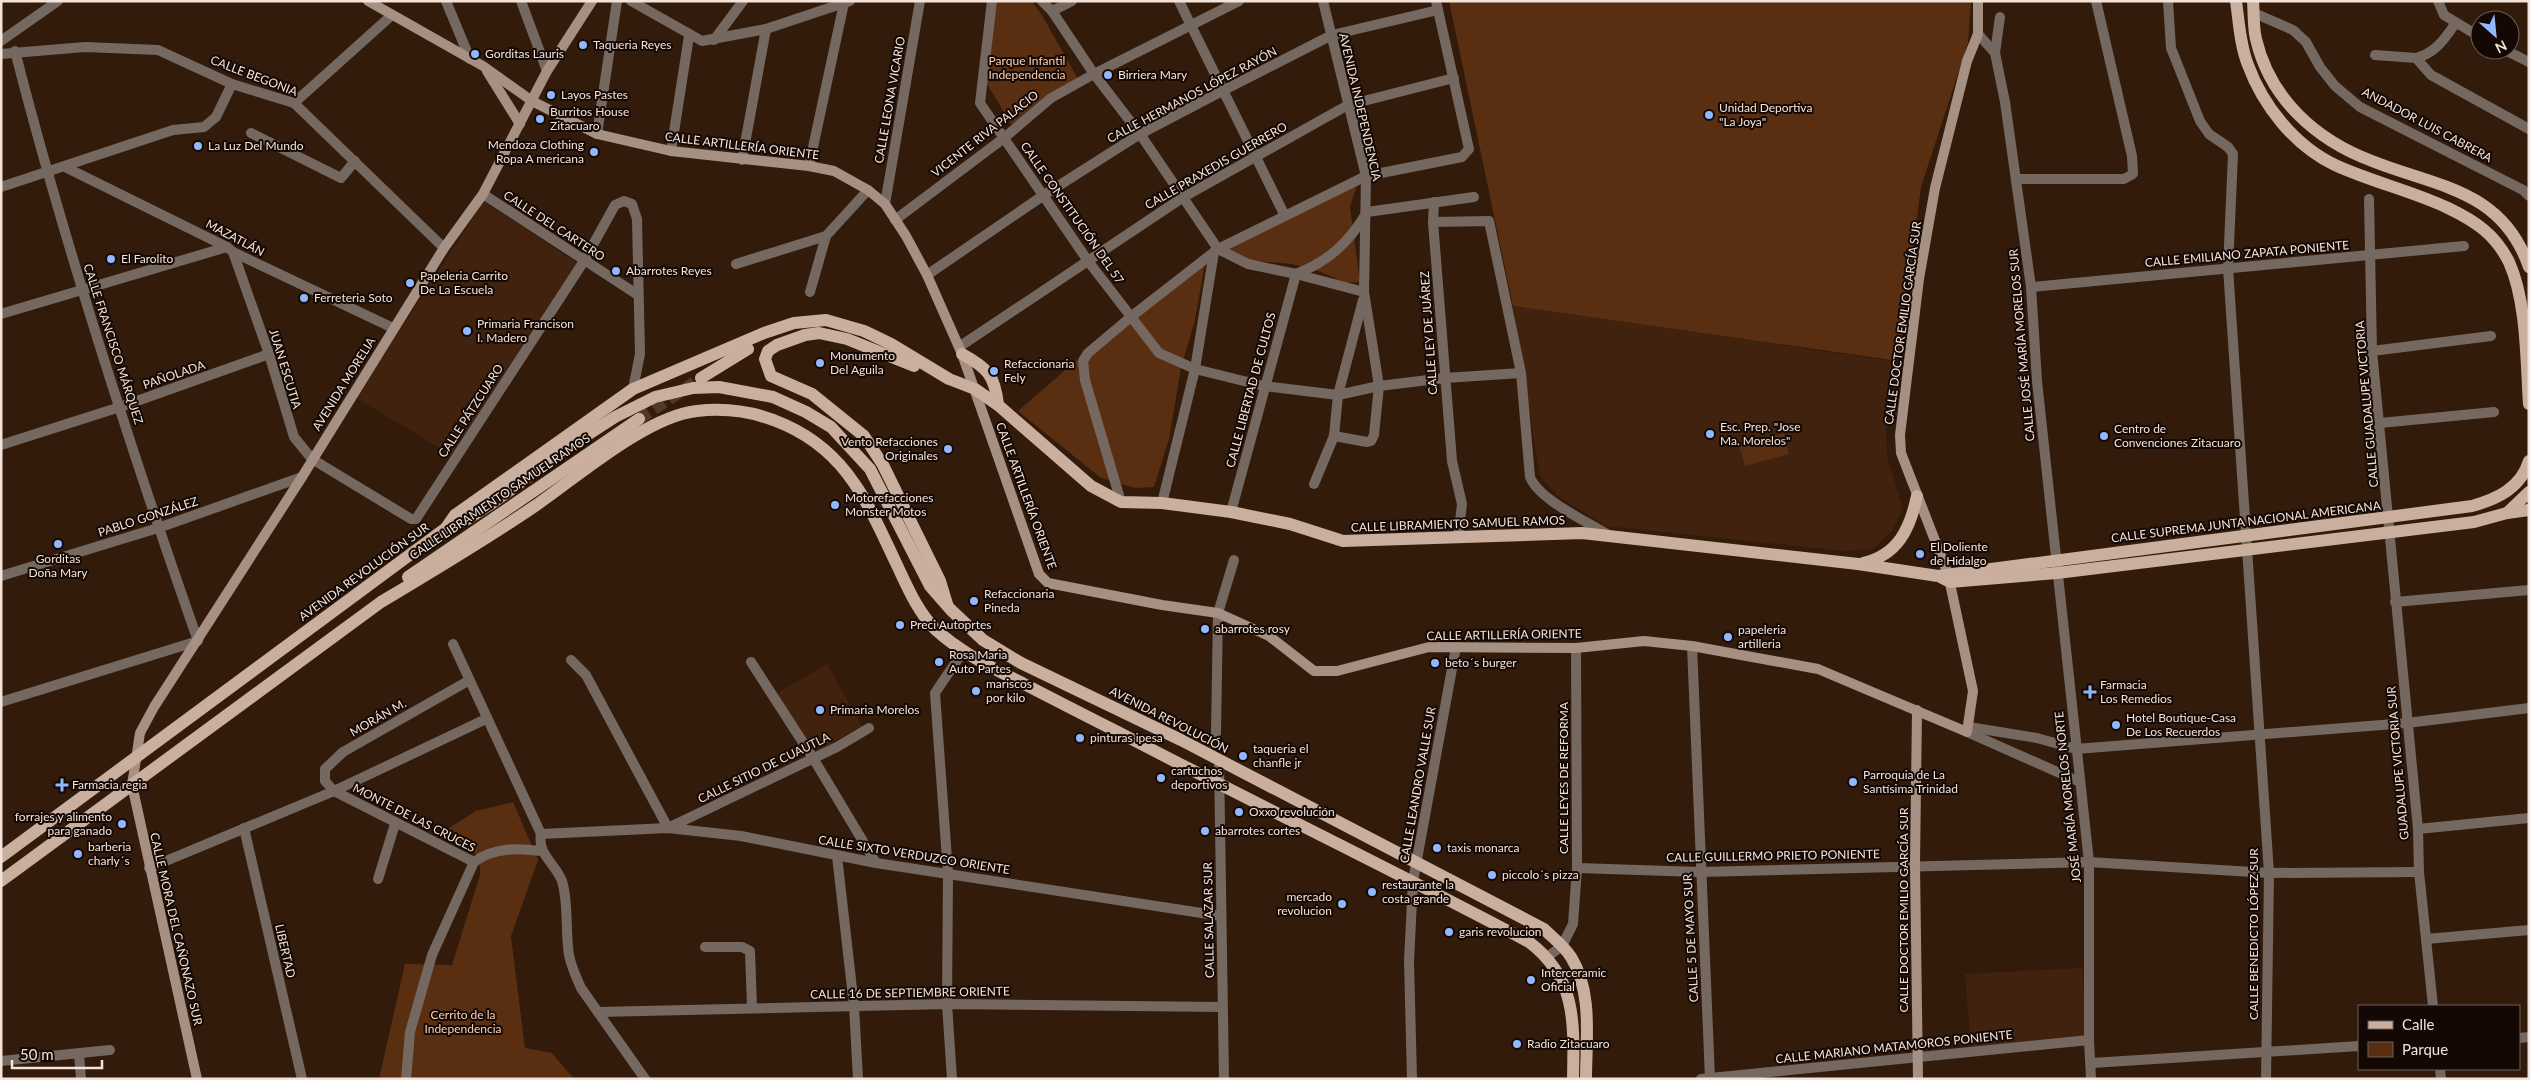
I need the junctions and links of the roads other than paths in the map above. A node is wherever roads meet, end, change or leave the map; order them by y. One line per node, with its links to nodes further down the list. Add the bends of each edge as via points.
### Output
1 (58, 1): 35 (street)
2 (368, 1): 25 (street, CALLE ARTILLERÍA ORIENTE)
3 (446, 1): 41 (street)
4 (521, 1): 43 (street)
5 (592, 1): 43 (street, AVENIDA MORELIA)
6 (617, 1): 54 (street)
7 (631, 1): 33 (street)
8 (743, 1): 34 (street)
9 (920, 1): 75 (street, CALLE LEONA VICARIO)
10 (992, 1): 56 (street, CALLE CONSTITUCIÓN DEL 57, via 980,103)
11 (1042, 1): 24 (street)
12 (1072, 1): 24 (street)
13 (1179, 1): 28 (street)
14 (1239, 1): 28 (street, VICENTE RIVA PALACIO)
15 (1323, 1): 31 (street, AVENIDA INDEPENDENCIA)
16 (1978, 1): 32 (street, CALLE DOCTOR EMILIO GARCÍA SUR)
17 (2096, 1): 65 (street, via 2132,156 2133,174 2124,179)
18 (2168, 1): 90 (street, CALLE BENEDICTO LÓPEZ SUR, via 2171,48 2200,121 2209,134 2233,154)
19 (2236, 1): 117 (main road, via 2247,63 2259,89 2288,130 2335,164 2426,198 2477,222 2497,243 2509,263 2517,288 2524,330)
20 (2438, 1): 27 (street, via 2444,16)
21 (847, 2): 29 (street); 61 (street)
22 (1437, 6): 31 (street, CALLE HERMANOS LÓPEZ RAYÓN); 45 (street)
23 (2253, 7): 70 (street, ANDADOR LUIS CABRERA, via 2293,30 2306,42 2335,86 2360,107); 89 (main road, via 2256,41 2272,77 2286,102 2307,126 2372,162 2445,184 2484,205 2513,236)
24 (1052, 11): 44 (street)
25 (392, 15): 41 (street, CALLE ARTILLERÍA ORIENTE); 49 (street)
26 (2000, 17): 37 (street)
27 (2455, 24): 30 (street); 40 (street, via 2441,44)
28 (1191, 26): 44 (street, VICENTE RIVA PALACIO); 47 (street)
29 (766, 29): 34 (street); 59 (street)
30 (2470, 32)
31 (1332, 34): 47 (street, CALLE HERMANOS LÓPEZ RAYÓN); 50 (street, AVENIDA INDEPENDENCIA)
32 (1978, 34): 37 (street); 130 (street, CALLE DOCTOR EMILIO GARCÍA SUR, via 1967,61 1935,188 1918,288 1900,435 1901,453)
33 (689, 36): 34 (street, via 702,41); 57 (street)
34 (714, 40)
35 (1, 41)
36 (15, 51): 38 (street, CALLE BEGONIA); 46 (street, CALLE BEGONIA, via 85,47 158,50); 63 (street, CALLE FRANCISCO MÁRQUEZ)
37 (1995, 53): 65 (street, CALLE JOSÉ MARÍA MORELOS SUR)
38 (1, 54)
39 (2375, 55): 40 (street)
40 (2416, 58): 52 (street, via 2431,75)
41 (470, 59): 42 (street, CALLE ARTILLERÍA ORIENTE)
42 (483, 66): 48 (street, CALLE ARTILLERÍA ORIENTE); 51 (street)
43 (547, 70): 48 (street, AVENIDA MORELIA)
44 (1094, 74): 55 (street); 56 (street, VICENTE RIVA PALACIO, via 1051,98)
45 (1454, 78): 50 (street, CALLE PRAXEDIS GUERRERO); 64 (street, via 1469,149 1462,157)
46 (232, 84): 49 (street, CALLE BEGONIA); 62 (street, via 216,117 204,127 173,130)
47 (1224, 90): 55 (street, CALLE HERMANOS LÓPEZ RAYÓN); 58 (street)
48 (532, 100): 51 (street, AVENIDA MORELIA); 54 (street, CALLE ARTILLERÍA ORIENTE)
49 (294, 103): 60 (street, CALLE BEGONIA)
50 (1348, 105): 58 (street, CALLE PRAXEDIS GUERRERO); 64 (street, AVENIDA INDEPENDENCIA)
51 (520, 124): 68 (street, AVENIDA MORELIA)
52 (2529, 129)
53 (251, 133): 60 (street, via 341,178)
54 (597, 134): 57 (street, CALLE ARTILLERÍA ORIENTE)
55 (1140, 134): 69 (street, CALLE HERMANOS LÓPEZ RAYÓN); 72 (street)
56 (1004, 138): 69 (street, CALLE CONSTITUCIÓN DEL 57); 78 (street, VICENTE RIVA PALACIO)
57 (671, 151): 59 (street, CALLE ARTILLERÍA ORIENTE)
58 (1256, 156): 72 (street, CALLE PRAXEDIS GUERRERO); 77 (street)
59 (742, 160): 61 (street, CALLE ARTILLERÍA ORIENTE)
60 (355, 162): 82 (street, CALLE BEGONIA)
61 (809, 166): 67 (street, CALLE ARTILLERÍA ORIENTE, via 834,171)
62 (65, 167): 63 (street); 83 (street, MAZATLÁN)
63 (46, 174): 66 (street); 94 (street, CALLE FRANCISCO MÁRQUEZ)
64 (1366, 176): 76 (street, AVENIDA INDEPENDENCIA); 77 (street)
65 (2016, 179): 93 (street, CALLE JOSÉ MARÍA MORELOS SUR)
66 (1, 187)
67 (868, 190): 75 (street, CALLE ARTILLERÍA ORIENTE); 80 (street)
68 (483, 194): 82 (street, AVENIDA MORELIA); 86 (street, CALLE DEL CARTERO)
69 (1044, 195): 87 (street, CALLE CONSTITUCIÓN DEL 57); 92 (street, CALLE HERMANOS LÓPEZ RAYÓN)
70 (2529, 196)
71 (1474, 197): 74 (street)
72 (1182, 198): 84 (street); 87 (street, CALLE PRAXEDIS GUERRERO)
73 (2369, 200): 85 (street, CALLE GUADALUPE VICTORIA)
74 (1434, 202): 76 (street); 79 (street, CALLE LEY DE JUÁREZ)
75 (885, 204): 78 (street, CALLE ARTILLERÍA ORIENTE)
76 (1366, 212): 91 (street, AVENIDA INDEPENDENCIA, via 1352,237 1318,266); 96 (street)
77 (1285, 216): 84 (street)
78 (895, 220): 92 (street, CALLE ARTILLERÍA ORIENTE)
79 (1434, 222): 107 (street, via 1489,221); 109 (street, CALLE LEY DE JUÁREZ)
80 (826, 236): 88 (street); 95 (street)
81 (2464, 246): 85 (street, CALLE EMILIANO ZAPATA PONIENTE)
82 (444, 248): 100 (street, AVENIDA MORELIA)
83 (230, 249): 94 (street); 100 (street, MAZATLÁN); 105 (street, JUAN ESCUTIA)
84 (1216, 251): 91 (street, via 1248,264); 99 (street); 106 (street)
85 (2370, 255): 90 (street, CALLE EMILIANO ZAPATA PONIENTE); 104 (street, CALLE GUADALUPE VICTORIA)
86 (584, 261): 97 (street, CALLE DEL CARTERO); 97 (street, CALLE PÁTZCUARO, via 615,205 624,201 632,204 637,219); 137 (street, CALLE PÁTZCUARO)
87 (1088, 261): 99 (street, CALLE CONSTITUCIÓN DEL 57); 103 (street, CALLE PRAXEDIS GUERRERO)
88 (736, 264)
89 (2529, 267)
90 (2228, 268): 93 (street, CALLE EMILIANO ZAPATA PONIENTE); 141 (street, CALLE BENEDICTO LÓPEZ SUR)
91 (1296, 274): 96 (street); 111 (street, CALLE LIBERTAD DE CULTOS)
92 (927, 275): 103 (street, CALLE ARTILLERÍA ORIENTE)
93 (2032, 287): 147 (street, CALLE JOSÉ MARÍA MORELOS SUR, via 2037,381)
94 (82, 291): 98 (street); 119 (street, CALLE FRANCISCO MÁRQUEZ)
95 (810, 292)
96 (1364, 294): 112 (street); 115 (street)
97 (638, 295): 113 (street, via 640,354)
98 (1, 314)
99 (1132, 316): 106 (street, CALLE CONSTITUCIÓN DEL 57, via 1159,353); 131 (street, via 1088,353 1083,361 1085,380)
100 (393, 328): 125 (street, AVENIDA MORELIA)
101 (2491, 336): 104 (street)
102 (873, 348): 108 (main road, via 857,336 827,328 803,328 778,334); 110 (main road); 153 (main road, via 819,333 777,345 768,351 765,359 772,376 812,394 864,436 883,465 940,581)
103 (961, 351): 114 (street, CALLE ARTILLERÍA ORIENTE); 118 (main road, via 982,365 996,383)
104 (2372, 351): 122 (street, CALLE GUADALUPE VICTORIA)
105 (269, 354): 119 (street, PAÑOLADA); 125 (street, JUAN ESCUTIA, via 294,437)
106 (1195, 369): 111 (street, CALLE CONSTITUCIÓN DEL 57); 132 (street)
107 (1521, 373): 109 (street, CALLE CONSTITUCIÓN DEL 57); 142 (street, via 1528,468 1533,485)
108 (701, 378)
109 (1445, 378): 112 (street, CALLE CONSTITUCIÓN DEL 57); 143 (street, CALLE LEY DE JUÁREZ, via 1452,461 1462,504)
110 (948, 380): 113 (main road, CALLE LIBRAMIENTO SAMUEL RAMOS, via 891,344 864,331 826,320 794,323 764,333); 114 (main road, CALLE LIBRAMIENTO SAMUEL RAMOS)
111 (1264, 386): 115 (street, CALLE CONSTITUCIÓN DEL 57); 134 (street, CALLE LIBERTAD DE CULTOS)
112 (1379, 386): 115 (street, CALLE CONSTITUCIÓN DEL 57); 123 (street, via 1371,440)
113 (633, 389): 139 (main road, via 455,515)
114 (975, 389): 118 (main road, CALLE LIBRAMIENTO SAMUEL RAMOS); 154 (street, CALLE ARTILLERÍA ORIENTE, via 1042,580)
115 (1338, 396): 123 (street)
116 (773, 397): 139 (main road, AVENIDA REVOLUCIÓN SUR, via 719,388 693,388 655,397 615,417 491,504); 153 (main road, AVENIDA REVOLUCIÓN, via 831,427 870,470 930,586)
117 (2529, 404)
118 (998, 405): 131 (main road, CALLE LIBRAMIENTO SAMUEL RAMOS, via 1091,486)
119 (120, 407): 124 (street, PAÑOLADA); 138 (street, CALLE FRANCISCO MÁRQUEZ)
120 (2494, 412): 122 (street)
121 (639, 419): 151 (main road, CALLE LIBRAMIENTO SAMUEL RAMOS, via 403,580)
122 (2380, 424): 136 (street, CALLE GUADALUPE VICTORIA)
123 (1334, 436): 128 (street)
124 (1, 445)
125 (312, 459): 127 (street, AVENIDA MORELIA); 137 (street, JUAN ESCUTIA)
126 (2529, 461): 136 (main road, CALLE SUPREMA JUNTA NACIONAL AMERICANA, via 2518,482 2498,498 2472,506)
127 (302, 477): 138 (street, PABLO GONZÁLEZ); 155 (street, AVENIDA MORELIA)
128 (1314, 484)
129 (2529, 492): 135 (main road, CALLE SUPREMA JUNTA NACIONAL AMERICANA)
130 (1917, 496): 146 (main road, via 1912,520 1894,547 1876,560); 149 (street, CALLE DOCTOR EMILIO GARCÍA SUR)
131 (1121, 502): 132 (main road, CALLE LIBRAMIENTO SAMUEL RAMOS)
132 (1162, 503): 134 (main road, CALLE LIBRAMIENTO SAMUEL RAMOS)
133 (2529, 510): 135 (main road)
134 (1231, 512): 143 (main road, CALLE LIBRAMIENTO SAMUEL RAMOS, via 1290,524 1342,541)
135 (2507, 513): 140 (main road, CALLE SUPREMA JUNTA NACIONAL AMERICANA, via 2474,522)
136 (2390, 517): 140 (street, GUADALUPE VICTORIA SUR); 141 (main road, CALLE SUPREMA JUNTA NACIONAL AMERICANA)
137 (416, 519)
138 (158, 528): 148 (street, PABLO GONZÁLEZ); 155 (street, CALLE FRANCISCO MÁRQUEZ)
139 (446, 528): 174 (main road, AVENIDA REVOLUCIÓN SUR)
140 (2390, 532): 144 (main road, CALLE SUPREMA JUNTA NACIONAL AMERICANA); 152 (street, GUADALUPE VICTORIA SUR)
141 (2246, 535): 144 (street, CALLE BENEDICTO LÓPEZ SUR); 147 (main road, CALLE SUPREMA JUNTA NACIONAL AMERICANA)
142 (1611, 536): 143 (main road, CALLE LIBRAMIENTO SAMUEL RAMOS, via 1578,533); 146 (main road, CALLE LIBRAMIENTO SAMUEL RAMOS)
143 (1458, 538)
144 (2246, 549): 147 (main road, CALLE SUPREMA JUNTA NACIONAL AMERICANA); 172 (street, CALLE BENEDICTO LÓPEZ SUR)
145 (1234, 560): 154 (street)
146 (1858, 564): 149 (main road, CALLE LIBRAMIENTO SAMUEL RAMOS)
147 (2056, 567): 149 (main road, CALLE SUPREMA JUNTA NACIONAL AMERICANA); 173 (street, JOSÉ MARÍA MORELOS NORTE)
148 (1, 576)
149 (1945, 577): 170 (street, CALLE DOCTOR EMILIO GARCÍA SUR, via 1973,691)
150 (2529, 590): 152 (street)
151 (380, 602): 160 (main road, via 668,419 694,411 749,413 785,423 811,438 835,460 854,482 918,607 931,625); 179 (main road)
152 (2395, 602): 168 (street, GUADALUPE VICTORIA SUR)
153 (947, 604): 176 (main road, AVENIDA REVOLUCIÓN, via 983,640 1022,663)
154 (1218, 613): 158 (street, CALLE ARTILLERÍA ORIENTE, via 1269,636 1314,671 1337,671 1419,649); 171 (street)
155 (198, 641): 164 (street); 174 (street, AVENIDA MORELIA, via 140,733)
156 (453, 644): 163 (street)
157 (1692, 646): 159 (street, CALLE ARTILLERÍA ORIENTE, via 1644,641); 166 (street, CALLE ARTILLERÍA ORIENTE, via 1818,669); 197 (street, CALLE 5 DE MAYO SUR)
158 (1456, 647): 159 (street, CALLE ARTILLERÍA ORIENTE); 191 (street, CALLE LEANDRO VALLE SUR)
159 (1576, 648): 196 (street, CALLE LEYES DE REFORMA)
160 (964, 650): 178 (main road, via 981,662); 199 (street, via 935,693)
161 (571, 660): 184 (street, via 586,675)
162 (751, 662): 175 (street)
163 (468, 681): 167 (street); 180 (street, MORÁN M., via 343,752 325,769 325,781)
164 (1, 702)
165 (2529, 708): 168 (street)
166 (1918, 710): 170 (street, CALLE ARTILLERÍA ORIENTE); 194 (street, CALLE DOCTOR EMILIO GARCÍA SUR)
167 (486, 718): 180 (street, MONTE DE LAS CRUCES); 186 (street)
168 (2407, 723): 172 (street); 185 (street, GUADALUPE VICTORIA SUR)
169 (869, 728): 175 (street, CALLE SITIO DE CUAUTLA)
170 (1965, 729): 173 (street, CALLE ARTILLERÍA ORIENTE, via 2036,738); 177 (street)
171 (1216, 733)
172 (2259, 734): 173 (street); 200 (street, CALLE BENEDICTO LÓPEZ SUR)
173 (2076, 749): 177 (street, JOSÉ MARÍA MORELOS NORTE)
174 (136, 758): 179 (street, AVENIDA MORELIA); 188 (main road, AVENIDA REVOLUCIÓN SUR)
175 (813, 758): 184 (street, CALLE SITIO DE CUAUTLA); 193 (street)
176 (1219, 761): 178 (street, CALLE SALAZAR SUR); 191 (main road, AVENIDA REVOLUCIÓN)
177 (2080, 782): 192 (street, JOSÉ MARÍA MORELOS NORTE)
178 (1219, 784): 203 (main road); 204 (street, CALLE SALAZAR SUR)
179 (132, 785): 195 (street, CALLE MORA DEL CAÑONAZO SUR); 202 (main road)
180 (334, 791): 182 (street, MONTE DE LAS CRUCES); 183 (street, MONTE DE LAS CRUCES)
181 (2529, 818): 185 (street)
182 (395, 824): 190 (street, MONTE DE LAS CRUCES); 201 (street)
183 (244, 828): 195 (street, MONTE DE LAS CRUCES); 227 (street, LIBERTAD)
184 (668, 828): 186 (street, CALLE SIXTO VERDUZCO ORIENTE); 189 (street, CALLE SIXTO VERDUZCO ORIENTE, via 741,836)
185 (2418, 829): 198 (street, GUADALUPE VICTORIA SUR)
186 (541, 834): 187 (street)
187 (542, 852): 190 (street, MONTE DE LAS CRUCES, via 518,847); 215 (street, via 555,866 562,882 569,955 574,972)
188 (1, 856)
189 (837, 856): 193 (street, CALLE SIXTO VERDUZCO ORIENTE); 212 (street)
190 (474, 862): 228 (street, via 432,955 410,1032)
191 (1416, 862): 203 (street, CALLE LEANDRO VALLE SUR); 208 (main road, AVENIDA REVOLUCIÓN, via 1544,929)
192 (2089, 862): 194 (street, CALLE GUILLERMO PRIETO PONIENTE); 200 (street, CALLE GUILLERMO PRIETO PONIENTE); 216 (street, JOSÉ MARÍA MORELOS NORTE)
193 (876, 864): 199 (street, CALLE SIXTO VERDUZCO ORIENTE)
194 (1915, 865): 197 (street, CALLE GUILLERMO PRIETO PONIENTE); 221 (street, CALLE DOCTOR EMILIO GARCÍA SUR)
195 (150, 868): 226 (street, CALLE MORA DEL CAÑONAZO SUR)
196 (1577, 868): 197 (street, CALLE GUILLERMO PRIETO PONIENTE); 208 (street, CALLE LEYES DE REFORMA, via 1574,924)
197 (1700, 872): 224 (street, CALLE 5 DE MAYO SUR)
198 (2419, 872): 200 (street, CALLE GUILLERMO PRIETO PONIENTE); 206 (street, GUADALUPE VICTORIA SUR)
199 (948, 873): 204 (street, CALLE SIXTO VERDUZCO ORIENTE); 210 (street)
200 (2269, 873): 219 (street, CALLE BENEDICTO LÓPEZ SUR)
201 (378, 879)
202 (1, 881)
203 (1413, 881): 209 (main road, via 1529,942); 233 (street, CALLE LEANDRO VALLE SUR, via 1408,961)
204 (1221, 916): 214 (street, CALLE SALAZAR SUR)
205 (2529, 930): 206 (street)
206 (2426, 939): 211 (street, GUADALUPE VICTORIA SUR)
207 (705, 946): 213 (street, via 750,951)
208 (1562, 946): 209 (street, CALLE LEYES DE REFORMA); 235 (main road, AVENIDA REVOLUCIÓN, via 1578,972 1584,995)
209 (1547, 957): 234 (main road, via 1561,977 1574,1020)
210 (947, 1004): 212 (street, CALLE 16 DE SEPTIEMBRE ORIENTE); 214 (street, CALLE 16 DE SEPTIEMBRE ORIENTE); 231 (street)
211 (2433, 1005)
212 (854, 1006): 213 (street, CALLE 16 DE SEPTIEMBRE ORIENTE); 230 (street)
213 (752, 1007): 215 (street, CALLE 16 DE SEPTIEMBRE ORIENTE)
214 (1222, 1007): 232 (street, CALLE SALAZAR SUR)
215 (598, 1012): 229 (street)
216 (2089, 1040): 221 (street, CALLE MARIANO MATAMOROS PONIENTE); 223 (street, JOSÉ MARÍA MORELOS NORTE)
217 (2358, 1046): 219 (street)
218 (110, 1050): 220 (street)
219 (2265, 1053): 223 (street); 238 (street, CALLE BENEDICTO LÓPEZ SUR)
220 (79, 1054): 222 (street); 225 (street)
221 (1918, 1055): 224 (street, CALLE MARIANO MATAMOROS PONIENTE, via 1822,1068); 236 (street, CALLE DOCTOR EMILIO GARCÍA SUR)
222 (1, 1061)
223 (2092, 1064): 237 (street, JOSÉ MARÍA MORELOS NORTE)
224 (1707, 1078)
225 (82, 1079)
226 (197, 1079)
227 (302, 1079)
228 (406, 1079)
229 (645, 1079)
230 (858, 1079)
231 (952, 1079)
232 (1224, 1079)
233 (1412, 1079)
234 (1573, 1079)
235 (1586, 1079)
236 (1918, 1079)
237 (2091, 1079)
238 (2266, 1079)

